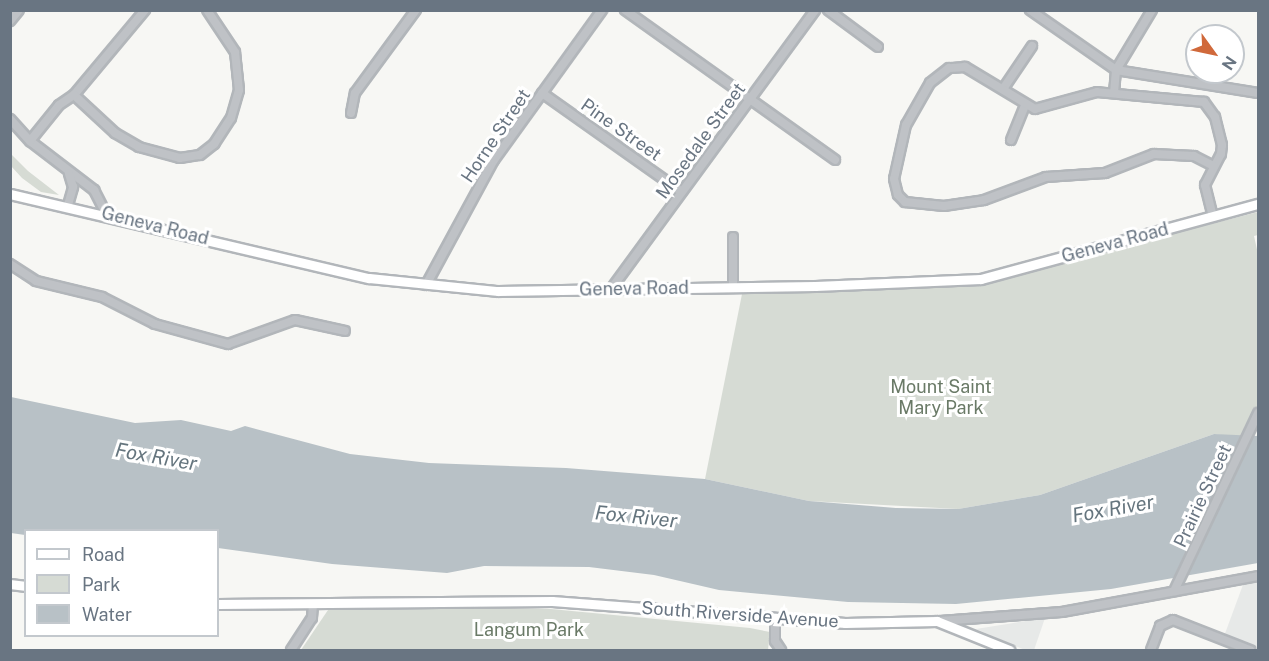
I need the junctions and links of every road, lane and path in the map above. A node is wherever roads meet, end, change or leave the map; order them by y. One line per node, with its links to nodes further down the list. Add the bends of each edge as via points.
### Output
1 (19, 10): 11 (street)
2 (145, 10): 19 (street)
3 (207, 10): 19 (street, via 235,52 240,78 231,118 207,151 180,158 139,147 104,126)
4 (416, 10): 22 (street, via 355,93)
5 (602, 10): 16 (street, Horne Street)
6 (625, 10): 20 (street)
7 (815, 10): 20 (street, Mosedale Street)
8 (828, 10): 13 (street)
9 (1030, 10): 14 (street)
10 (1152, 10): 14 (street)
11 (10, 21)
12 (1032, 46): 15 (street)
13 (878, 47)
14 (1116, 70): 17 (street); 18 (street)
15 (1003, 88): 21 (street); 27 (street, via 965,67 949,68 935,77 912,112 900,142 894,179 901,198 921,206 968,203 1046,177 1095,175 1165,153 1194,156)
16 (542, 93): 29 (street, Pine Street); 37 (street, Horne Street, via 494,160)
17 (1114, 93): 21 (street, via 1074,95 1046,108); 27 (street, via 1204,102 1215,117 1222,145)
18 (1258, 93)
19 (74, 95): 25 (street, via 59,105)
20 (750, 99): 26 (street); 29 (street, Mosedale Street)
21 (1025, 106): 24 (street)
22 (351, 113)
23 (10, 119): 25 (street)
24 (1011, 140)
25 (30, 141): 28 (street)
26 (835, 160)
27 (1214, 166): 34 (street, via 1205,185)
28 (66, 171): 32 (street, via 73,182); 33 (street, via 94,190)
29 (682, 192): 39 (street, Mosedale Street)
30 (10, 194): 32 (main road, Geneva Road)
31 (1258, 204): 34 (main road, Geneva Road)
32 (68, 205): 33 (main road, Geneva Road)
33 (106, 214): 37 (main road, Geneva Road, via 369,278)
34 (1213, 217): 38 (main road, Geneva Road, via 981,279)
35 (733, 237): 38 (street)
36 (10, 264): 40 (street, via 36,281 102,297 155,324 228,344 295,320)
37 (426, 285): 39 (main road, Geneva Road, via 498,291)
38 (733, 287): 39 (main road, Geneva Road)
39 (611, 289)
40 (345, 331)
41 (1257, 417): 43 (street, Prairie Street)
42 (1258, 576): 43 (street, South Riverside Avenue)
43 (1174, 591): 47 (street, South Riverside Avenue, via 1062,612)
44 (219, 604): 45 (main road, South Riverside Avenue)
45 (313, 604): 46 (main road, South Riverside Avenue, via 552,602); 48 (street, via 312,618)
46 (775, 619): 47 (main road, South Riverside Avenue); 49 (street, via 775,641)
47 (937, 621): 50 (main road)
48 (291, 651)
49 (781, 651)
50 (1009, 651)
51 (1151, 651): 52 (street, via 1166,622 1173,620)
52 (1250, 651)

